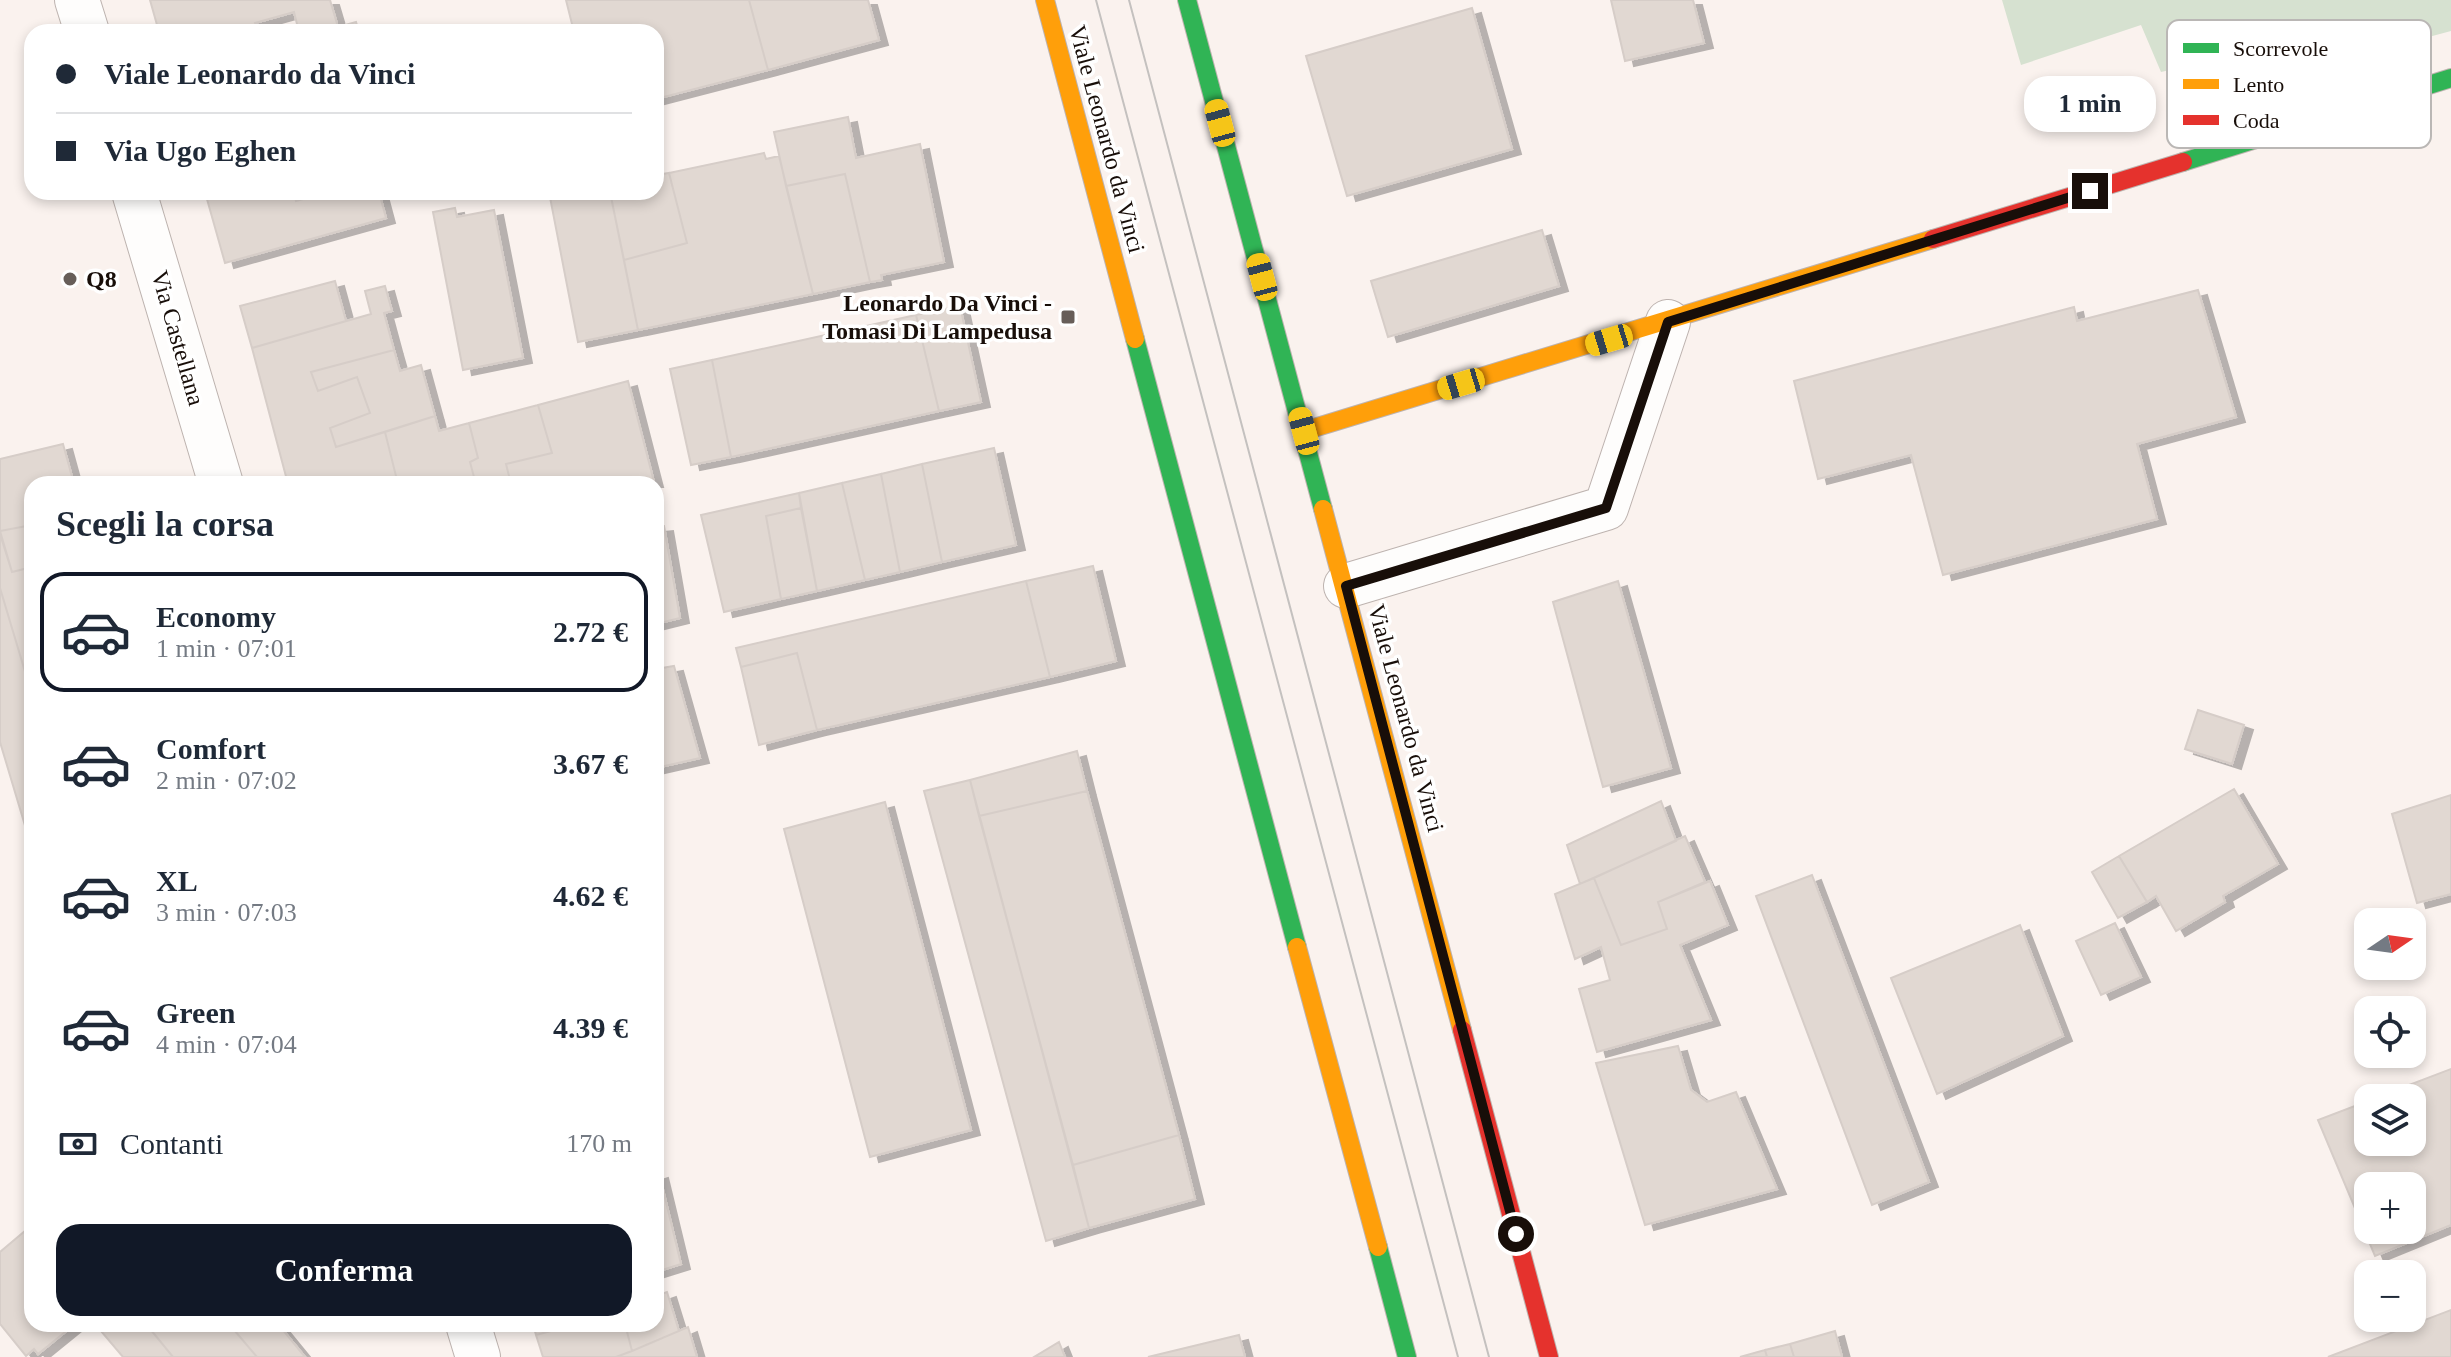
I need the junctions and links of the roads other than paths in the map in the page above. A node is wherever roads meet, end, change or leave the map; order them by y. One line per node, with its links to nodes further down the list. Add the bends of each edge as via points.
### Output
1 (77, 0): 4 (street)
2 (1045, 0): 15 (street, Viale Leonardo da Vinci)
3 (1187, 0): 10 (street, Viale Leonardo da Vinci)
4 (84, 24)
5 (2451, 78): 6 (street)
6 (2431, 84)
7 (2226, 148): 9 (street)
8 (136, 200): 11 (street, Via Castellana)
9 (1668, 322): 10 (street); 12 (street, via 1606,508)
10 (1304, 431): 12 (street, Viale Leonardo da Vinci)
11 (219, 476)
12 (1346, 586): 16 (street, Viale Leonardo da Vinci)
13 (470, 1332): 14 (street)
14 (478, 1357)
15 (1407, 1357)
16 (1549, 1357)

